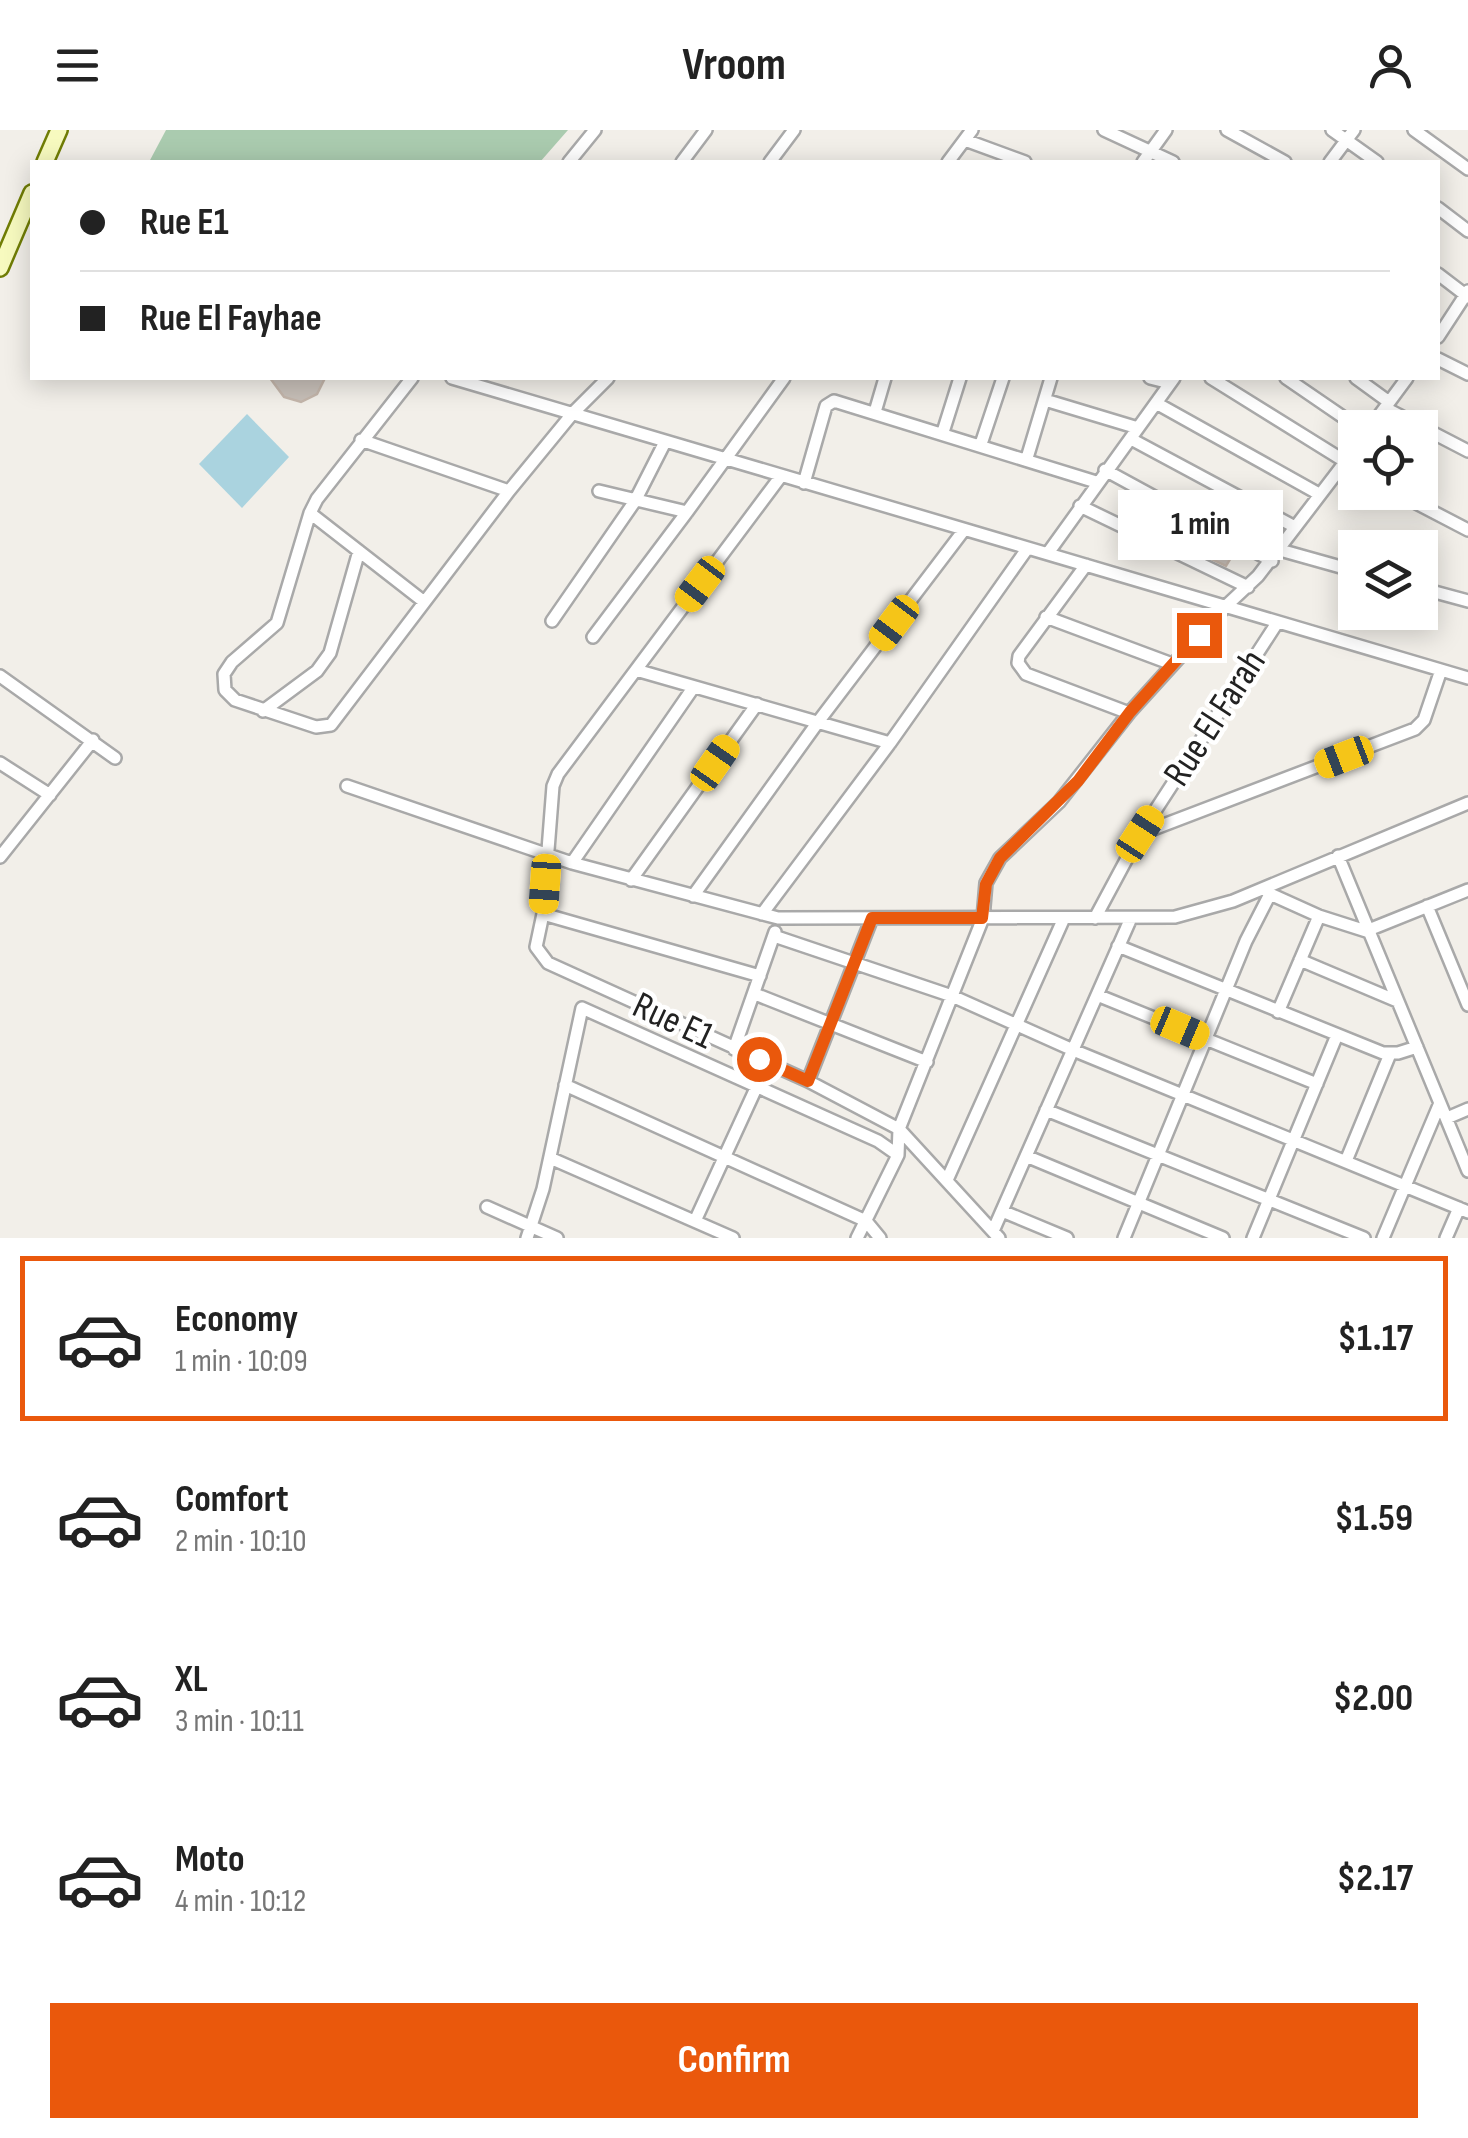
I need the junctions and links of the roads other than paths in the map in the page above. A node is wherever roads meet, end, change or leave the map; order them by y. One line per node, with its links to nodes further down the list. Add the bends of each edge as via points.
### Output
1 (59, 130): 13 (street)
2 (594, 130): 14 (street)
3 (706, 130): 15 (street)
4 (794, 130): 16 (street)
5 (1104, 130): 12 (street)
6 (1166, 130): 12 (street)
7 (1227, 130): 19 (street)
8 (1332, 130): 11 (street)
9 (1414, 130): 22 (street)
10 (969, 135): 17 (street); 18 (street)
11 (1351, 135): 20 (street); 21 (street)
12 (1146, 157)
13 (47, 160)
14 (570, 160)
15 (684, 160)
16 (772, 160)
17 (950, 160)
18 (1021, 160)
19 (1281, 160)
20 (1332, 160)
21 (1376, 160)
22 (1468, 170)
23 (30, 196): 25 (street)
24 (1440, 210): 26 (street)
25 (8, 229): 27 (street)
26 (1468, 231)
27 (0, 268)
28 (1440, 275): 29 (street)
29 (1467, 295): 30 (street)
30 (1440, 330)
31 (1440, 360): 32 (street)
32 (1468, 374)
33 (410, 380): 55 (street)
34 (459, 380): 51 (street)
35 (783, 380): 60 (street)
36 (884, 380): 50 (street)
37 (955, 380): 53 (street)
38 (1002, 380): 57 (street)
39 (1050, 380): 46 (street)
40 (1172, 380): 47 (street)
41 (1214, 380): 59 (street)
42 (1289, 380): 52 (street)
43 (1358, 380): 48 (street)
44 (1406, 380): 48 (street)
45 (604, 383): 51 (street)
46 (1044, 400): 54 (street); 61 (street)
47 (1156, 403): 54 (street); 69 (street)
48 (1387, 405): 49 (street); 58 (street)
49 (1383, 410)
50 (875, 412): 53 (street); 66 (street, via 834,401 826,406)
51 (573, 413): 56 (street); 67 (street)
52 (1338, 414)
53 (944, 432): 57 (street)
54 (1134, 433): 62 (street); 75 (street)
55 (361, 440): 67 (street); 74 (street)
56 (665, 442): 60 (street); 70 (street)
57 (981, 444): 61 (street)
58 (1468, 450)
59 (1338, 457)
60 (727, 458): 64 (street); 73 (street)
61 (1028, 458): 65 (street)
62 (1105, 470): 65 (street); 81 (street)
63 (1338, 471): 69 (street)
64 (781, 476): 66 (street); 94 (street)
65 (1096, 482): 71 (street)
66 (804, 483): 76 (street)
67 (509, 491): 86 (street)
68 (599, 492): 70 (street)
69 (1319, 494): 75 (street)
70 (634, 502): 73 (street); 90 (street)
71 (1080, 506): 80 (street); 84 (street)
72 (1430, 510): 77 (street)
73 (688, 512): 92 (street)
74 (310, 513): 79 (street); 100 (street, via 277,623 224,674 230,696)
75 (1295, 527): 81 (street)
76 (964, 530): 78 (street); 102 (street)
77 (1468, 530)
78 (1027, 549): 80 (street); 104 (street)
79 (359, 551): 86 (street); 100 (street, via 330,653)
80 (1048, 553): 82 (street)
81 (1276, 555): 83 (street); 84 (street)
82 (1086, 565): 88 (street); 89 (street)
83 (1338, 568)
84 (1248, 587): 88 (street)
85 (1438, 593): 87 (street)
86 (423, 601): 100 (street, via 331,725 316,727)
87 (1468, 601)
88 (1226, 606): 91 (street); 93 (street)
89 (1046, 617): 93 (street); 101 (street, via 1019,656 1020,669)
90 (552, 621)
91 (1277, 623): 95 (street); 110 (street, Rue El Farah)
92 (592, 637)
93 (1172, 664): 101 (street)
94 (636, 670): 98 (street); 112 (street, via 558,774)
95 (1441, 670): 97 (street); 110 (street, via 1416,729)
96 (0, 676): 103 (street)
97 (1468, 678)
98 (693, 688): 99 (street); 115 (street)
99 (756, 704): 102 (street); 116 (street)
100 (264, 711)
101 (1130, 712): 126 (street, via 1078,781 992,868)
102 (818, 722): 104 (street); 119 (street)
103 (92, 740): 105 (street); 108 (street)
104 (890, 743): 122 (street)
105 (114, 758)
106 (0, 763): 108 (street)
107 (347, 786): 112 (street)
108 (50, 795): 111 (street)
109 (1468, 802): 113 (street)
110 (1140, 834): 128 (street, Rue El Farah)
111 (5, 841): 114 (street)
112 (547, 855): 115 (street); 121 (street)
113 (1338, 856): 118 (street); 130 (street)
114 (0, 857)
115 (572, 863): 116 (street)
116 (631, 880): 119 (street)
117 (1468, 890): 120 (street)
118 (1267, 891): 123 (street); 129 (street, via 1175,918); 136 (street)
119 (694, 896): 122 (street)
120 (1427, 906): 130 (street); 141 (street)
121 (542, 914): 135 (street); 148 (street, Rue E1, via 536,947 548,963)
122 (762, 914): 124 (street)
123 (1319, 916): 130 (street); 133 (street)
124 (778, 918): 125 (street); 131 (street)
125 (872, 918): 126 (street); 134 (street)
126 (982, 918): 127 (street); 139 (street)
127 (1064, 918): 128 (street); 144 (street)
128 (1096, 918): 129 (street)
129 (1130, 918): 132 (street)
130 (1366, 931): 140 (street)
131 (774, 936): 134 (street); 135 (street)
132 (1118, 946): 136 (street); 138 (street)
133 (1300, 960): 140 (street); 142 (street)
134 (854, 964): 139 (street); 143 (street)
135 (760, 976): 137 (street)
136 (1227, 989): 142 (street); 146 (street)
137 (755, 994): 143 (street); 148 (street)
138 (1097, 994): 146 (street); 149 (street)
139 (952, 996): 144 (street); 151 (street)
140 (1397, 1000): 147 (street)
141 (1468, 1005)
142 (1278, 1012): 145 (street)
143 (830, 1022): 151 (street); 152 (street)
144 (1015, 1024): 149 (street); 170 (street)
145 (1337, 1035): 150 (street); 153 (street)
146 (1208, 1040): 153 (street); 156 (street)
147 (1416, 1047): 150 (street); 157 (street)
148 (734, 1048): 152 (street, Rue E1)
149 (1073, 1050): 156 (street); 159 (street)
150 (1390, 1054): 168 (street)
151 (927, 1062): 161 (street)
152 (808, 1081): 161 (street, Rue E1)
153 (1317, 1084): 162 (street)
154 (564, 1085): 155 (street, via 579,1012 587,1008); 166 (street); 167 (street)
155 (757, 1086): 164 (street); 166 (street)
156 (1185, 1095): 162 (street); 163 (street)
157 (1440, 1103): 160 (street); 171 (street)
158 (1468, 1109): 160 (street)
159 (1046, 1110): 163 (street); 165 (street)
160 (1446, 1118): 169 (street)
161 (899, 1129): 164 (street); 170 (street, Rue E1)
162 (1294, 1140): 168 (street); 172 (street)
163 (1162, 1154): 172 (street); 173 (street)
164 (898, 1155): 178 (street)
165 (1026, 1156): 173 (street); 176 (street)
166 (724, 1157): 177 (street); 178 (street)
167 (550, 1158): 177 (street); 179 (street)
168 (1346, 1161): 171 (street)
169 (1468, 1171)
170 (947, 1180): 180 (street, Rue E1)
171 (1405, 1185): 175 (street); 190 (street)
172 (1269, 1199): 188 (street); 189 (street)
173 (1140, 1204): 186 (street); 187 (street)
174 (487, 1207): 179 (street)
175 (1464, 1210): 191 (street)
176 (1002, 1211): 180 (street); 185 (street)
177 (695, 1222): 182 (street)
178 (866, 1222): 183 (street); 184 (street)
179 (529, 1232): 181 (street)
180 (996, 1235)
181 (557, 1238)
182 (733, 1238)
183 (857, 1238)
184 (880, 1238)
185 (1067, 1238)
186 (1124, 1238)
187 (1223, 1238)
188 (1253, 1238)
189 (1364, 1238)
190 (1383, 1238)
191 (1446, 1238)

